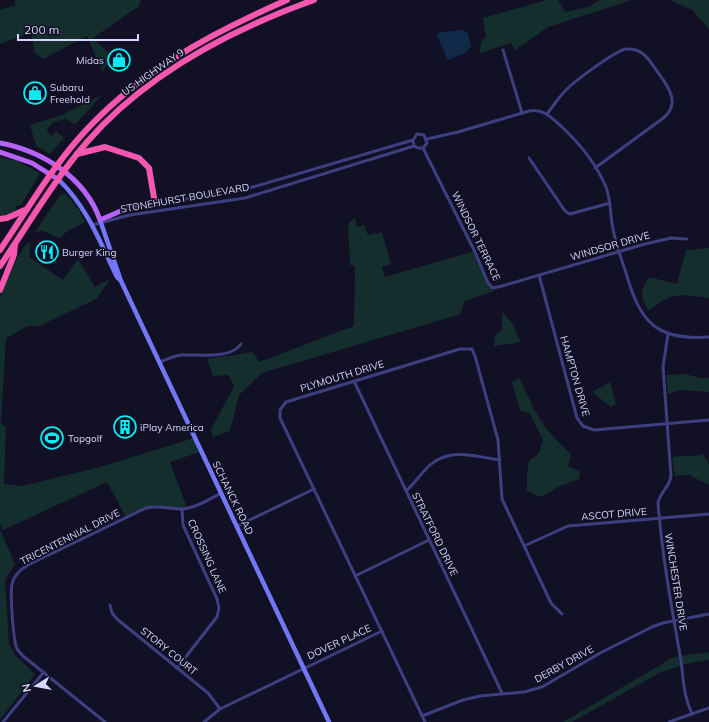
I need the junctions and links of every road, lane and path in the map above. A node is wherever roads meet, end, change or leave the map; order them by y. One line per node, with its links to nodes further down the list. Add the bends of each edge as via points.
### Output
1 (287, 0): 14 (highway, US HIGHWAY 9, via 211,36 141,80 96,120)
2 (314, 0): 12 (highway, US HIGHWAY 9, via 234,34 169,71 120,108)
3 (503, 50): 4 (street)
4 (522, 113): 5 (street, STONEHURST BOULEVARD, via 538,110); 6 (street, STONEHURST BOULEVARD)
5 (547, 114): 15 (street, via 573,138); 15 (street, via 572,85 620,51 635,49 646,57 671,90 670,110 665,117)
6 (427, 139): 7 (street, STONEHURST BOULEVARD, via 420,133); 10 (street)
7 (412, 140): 9 (street); 19 (street, STONEHURST BOULEVARD)
8 (0, 143): 14 (main road, SCHANCK ROAD, via 24,149)
9 (414, 146): 10 (street, STONEHURST BOULEVARD); 20 (street, STONEHURST BOULEVARD)
10 (423, 148): 35 (street, WINDSOR TERRACE, via 474,248 490,286 497,288)
11 (0, 152): 17 (main road, via 27,160)
12 (77, 154): 16 (highway, US HIGHWAY 9); 23 (highway, via 105,147 139,158 149,168)
13 (530, 158): 22 (street, via 565,211 570,214)
14 (57, 166): 16 (main road, SCHANCK ROAD); 17 (highway, US HIGHWAY 9)
15 (595, 168): 22 (street, via 606,187)
16 (64, 172): 18 (highway, US HIGHWAY 9); 28 (main road, SCHANCK ROAD, via 89,198)
17 (51, 174): 18 (main road); 24 (highway, US HIGHWAY 9)
18 (59, 180): 29 (street, SCHANCK ROAD, via 78,200); 31 (highway, US HIGHWAY 9)
19 (278, 180): 20 (street); 21 (street, STONEHURST BOULEVARD, via 242,190)
20 (280, 187): 25 (street, STONEHURST BOULEVARD, via 245,198)
21 (183, 200): 23 (street, STONEHURST BOULEVARD); 25 (street)
22 (610, 203): 33 (street)
23 (155, 204): 26 (street); 28 (main road, STONEHURST BOULEVARD, via 123,210)
24 (28, 208): 27 (highway); 32 (highway, US HIGHWAY 9)
25 (184, 208): 26 (street, STONEHURST BOULEVARD)
26 (164, 211): 28 (street, STONEHURST BOULEVARD)
27 (0, 219)
28 (100, 222): 29 (street, STONEHURST BOULEVARD); 36 (street, SCHANCK ROAD)
29 (92, 225): 36 (street, SCHANCK ROAD, via 116,277)
30 (687, 239): 33 (street, WINDSOR DRIVE, via 671,238)
31 (15, 244): 34 (highway, US HIGHWAY 9); 37 (highway, via 14,255)
32 (0, 250)
33 (619, 251): 35 (street, WINDSOR DRIVE); 38 (street, via 637,306 652,324)
34 (0, 266)
35 (539, 275): 44 (street, HAMPTON DRIVE, via 581,424 594,430)
36 (121, 281): 41 (street, SCHANCK ROAD)
37 (0, 290)
38 (668, 334): 39 (street, via 689,338); 44 (street, WINCHESTER DRIVE, via 663,367)
39 (709, 337)
40 (241, 344): 41 (street, via 214,355 179,355)
41 (160, 362): 48 (street, SCHANCK ROAD)
42 (354, 381): 45 (street, PLYMOUTH DRIVE, via 469,348 475,356 496,433); 46 (street, PLYMOUTH DRIVE, via 282,404 280,418); 47 (street, STRATFORD DRIVE)
43 (709, 420): 44 (street, HAMPTON DRIVE)
44 (667, 424): 51 (street, WINCHESTER DRIVE, via 671,476 670,483 659,498)
45 (500, 460): 47 (street, via 463,454 446,456 430,465); 54 (street, PLYMOUTH DRIVE, via 502,499)
46 (314, 489): 52 (street); 55 (street, PLYMOUTH DRIVE)
47 (406, 491): 53 (street, STRATFORD DRIVE)
48 (221, 493): 49 (street, TRICENTENNIAL DRIVE, via 191,508); 52 (street, SCHANCK ROAD)
49 (182, 509): 61 (street, CROSSING LANE, via 183,525 219,608 215,620); 63 (street, TRICENTENNIAL DRIVE, via 156,506 146,508 28,565 17,574 12,583 11,593 16,646 21,654)
50 (709, 514): 51 (street, ASCOT DRIVE)
51 (659, 518): 54 (street, ASCOT DRIVE, via 568,526); 59 (street, WINCHESTER DRIVE, via 662,558)
52 (237, 526): 62 (street, SCHANCK ROAD)
53 (429, 540): 55 (street); 64 (street, STRATFORD DRIVE)
54 (524, 546): 57 (street, PLYMOUTH DRIVE, via 551,603)
55 (355, 576): 60 (street, PLYMOUTH DRIVE)
56 (110, 605): 61 (street, STORY COURT, via 112,614 117,619)
57 (562, 614)
58 (709, 614): 59 (street, DERBY DRIVE)
59 (674, 621): 64 (street, DERBY DRIVE, via 652,627 542,687 524,692); 67 (street, WINCHESTER DRIVE, via 683,688)
60 (382, 631): 62 (street, DOVER PLACE); 68 (street, PLYMOUTH DRIVE)
61 (177, 668): 66 (street, STORY COURT, via 208,693)
62 (304, 668): 66 (street, DOVER PLACE); 72 (street, SCHANCK ROAD)
63 (44, 672): 69 (street); 70 (street, TRICENTENNIAL DRIVE)
64 (502, 693): 68 (street, DERBY DRIVE, via 463,700)
65 (709, 708): 67 (street)
66 (220, 709): 71 (street, DOVER PLACE)
67 (692, 714): 74 (street)
68 (422, 716): 73 (street, PLYMOUTH DRIVE)
69 (3, 722)
70 (105, 722)
71 (204, 722)
72 (330, 722)
73 (425, 722)
74 (669, 722)

